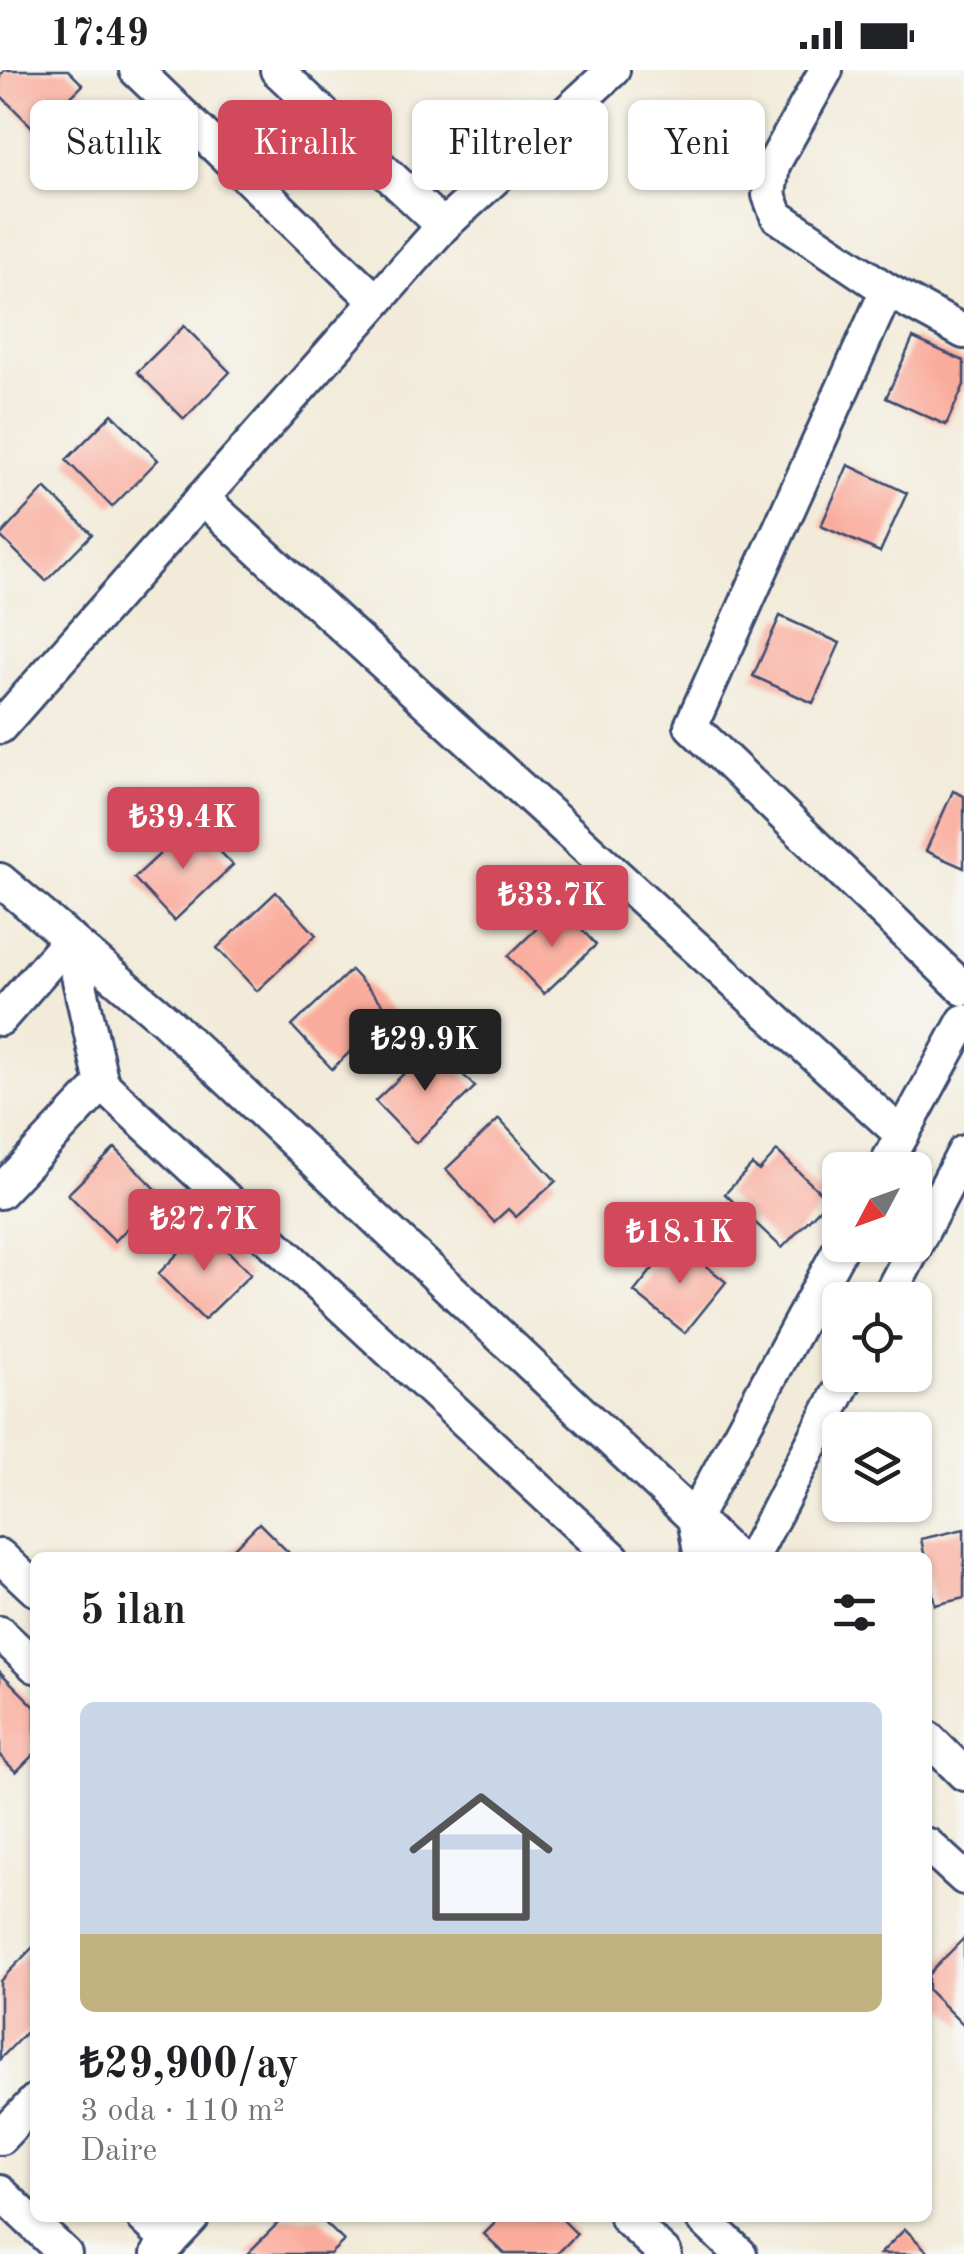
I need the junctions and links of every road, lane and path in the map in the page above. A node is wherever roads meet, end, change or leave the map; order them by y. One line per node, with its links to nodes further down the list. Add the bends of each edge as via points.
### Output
1 (136, 70): 7 (street)
2 (276, 70): 5 (street)
3 (613, 70): 5 (street)
4 (826, 70): 6 (street, via 773,165 772,206 786,225)
5 (444, 226): 7 (street)
6 (888, 290): 8 (street); 13 (street, via 691,726)
7 (376, 301): 9 (street)
8 (964, 332)
9 (202, 498): 10 (street); 17 (street)
10 (0, 727)
11 (0, 880): 12 (street)
12 (70, 939): 14 (street); 16 (street); 24 (street)
13 (964, 989)
14 (0, 1020)
15 (964, 1021): 17 (street)
16 (102, 1084): 20 (street); 25 (street)
17 (902, 1136): 18 (street)
18 (893, 1152)
19 (964, 1152): 22 (street)
20 (0, 1192)
21 (833, 1262): 24 (street)
22 (896, 1282)
23 (839, 1392): 28 (street)
24 (694, 1518): 26 (street); 27 (street)
25 (607, 1552)
26 (700, 1552)
27 (730, 1552)
28 (755, 1552)
29 (0, 1556): 30 (street)
30 (30, 1584)
31 (0, 1634): 32 (street)
32 (30, 1661)
33 (932, 1742): 34 (street)
34 (964, 1774)
35 (932, 1849): 36 (street)
36 (964, 1878)
37 (30, 2111): 38 (street)
38 (0, 2138)
39 (0, 2192): 40 (street)
40 (30, 2221)
41 (31, 2222): 47 (street)
42 (147, 2222): 46 (street)
43 (188, 2222): 46 (street)
44 (630, 2222): 48 (street)
45 (706, 2222): 49 (street)
46 (164, 2248)
47 (65, 2254)
48 (665, 2254)
49 (740, 2254)

